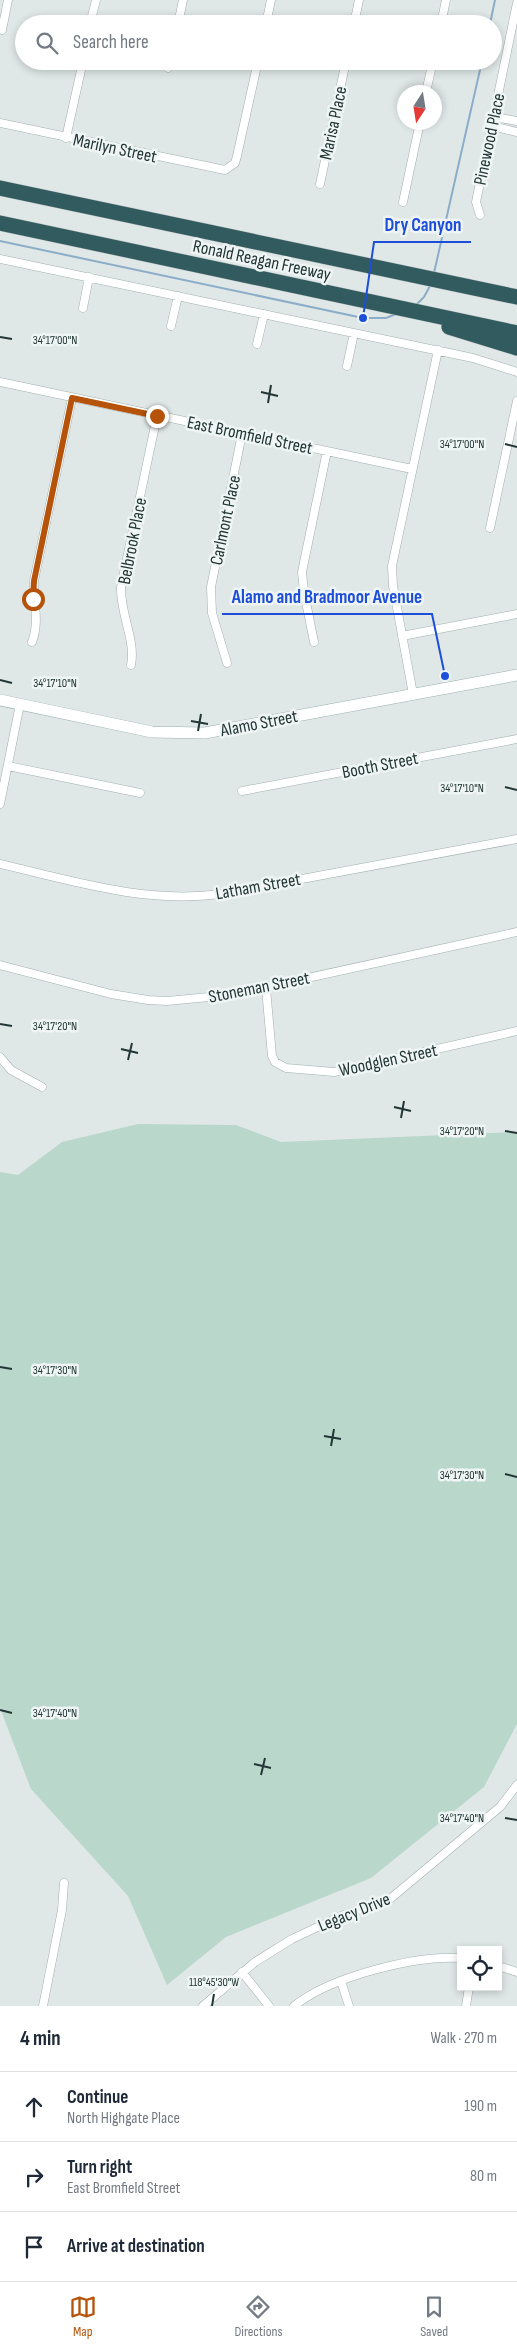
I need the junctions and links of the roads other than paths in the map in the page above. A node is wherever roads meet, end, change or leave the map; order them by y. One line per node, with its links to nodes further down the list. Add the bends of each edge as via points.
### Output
1 (8, 0): 13 (street)
2 (96, 0): 8 (street)
3 (183, 0): 9 (street)
4 (271, 0): 10 (street)
5 (359, 0): 11 (street)
6 (446, 0): 12 (street)
7 (517, 3): 19 (street, Pinewood Place)
8 (92, 15)
9 (180, 15)
10 (268, 15)
11 (356, 15)
12 (443, 15)
13 (2, 30)
14 (80, 70): 25 (street)
15 (256, 70): 25 (street, Marilyn Street, via 237,156 230,168 220,169)
16 (344, 70): 26 (street, Marisa Place)
17 (431, 70): 18 (street)
18 (428, 85)
19 (494, 117): 20 (street); 22 (street, Pinewood Place)
20 (517, 122)
21 (0, 123): 25 (street, Marilyn Street)
22 (492, 126): 24 (street); 29 (street, Pinewood Place, via 476,202)
23 (418, 130): 28 (street)
24 (517, 132)
25 (66, 138)
26 (320, 184)
27 (0, 188): 33 (highway, Ronald Reagan Freeway)
28 (403, 202)
29 (480, 215)
30 (0, 223): 36 (highway, Ronald Reagan Freeway)
31 (2, 259): 32 (street)
32 (89, 277): 34 (street); 35 (street)
33 (517, 295)
34 (178, 296): 37 (street); 38 (street)
35 (83, 308)
36 (418, 312): 40 (highway, Ronald Reagan Freeway); 42 (highway, via 459,331)
37 (264, 314): 39 (street); 41 (street)
38 (171, 326)
39 (354, 333): 43 (street); 44 (street)
40 (517, 334)
41 (257, 344)
42 (517, 348)
43 (438, 350): 45 (street); 52 (street)
44 (347, 366)
45 (517, 372)
46 (0, 382): 47 (street, East Bromfield Street)
47 (72, 398): 49 (street, East Bromfield Street); 56 (street, via 34,581 37,625)
48 (517, 401): 53 (street)
49 (157, 416): 50 (street, East Bromfield Street); 59 (street, Belbrook Place, via 121,587 122,611 132,649)
50 (242, 434): 51 (street, East Bromfield Street); 58 (street, Carlmont Place, via 210,587 212,613)
51 (327, 451): 52 (street, East Bromfield Street); 57 (street, via 302,572)
52 (412, 470): 55 (street, via 392,566)
53 (490, 528)
54 (517, 614): 55 (street)
55 (402, 636): 61 (street)
56 (32, 642)
57 (314, 642)
58 (227, 663)
59 (131, 665)
60 (517, 675): 61 (main road, Alamo Street)
61 (413, 694): 63 (main road, Alamo Street, via 205,733 152,732)
62 (0, 700): 63 (main road, Alamo Street)
63 (20, 704): 65 (street)
64 (517, 739): 66 (street, Booth Street)
65 (8, 766): 67 (street); 68 (street)
66 (242, 791)
67 (140, 794)
68 (0, 804)
69 (517, 839): 70 (street, Latham Street, via 221,894 180,898 121,892)
70 (0, 864)
71 (517, 932): 73 (street, Stoneman Street)
72 (0, 965): 73 (street, Stoneman Street, via 148,1000 206,998)
73 (266, 988): 74 (street, Woodglen Street, via 272,1056 280,1067 334,1072)
74 (517, 1031)
75 (0, 1057): 76 (street, via 11,1070)
76 (42, 1087)
77 (517, 1785): 81 (street, Legacy Drive, via 500,1807 390,1899 300,1935)
78 (64, 1882): 85 (street, via 62,1910)
79 (457, 1958): 83 (street, via 386,1968)
80 (502, 1967): 82 (street)
81 (242, 1972): 86 (street, Legacy Drive); 87 (street)
82 (517, 1972)
83 (341, 1981): 88 (street); 89 (street)
84 (468, 1991): 90 (street)
85 (43, 2006)
86 (203, 2006)
87 (269, 2006)
88 (294, 2006)
89 (349, 2006)
90 (466, 2006)

